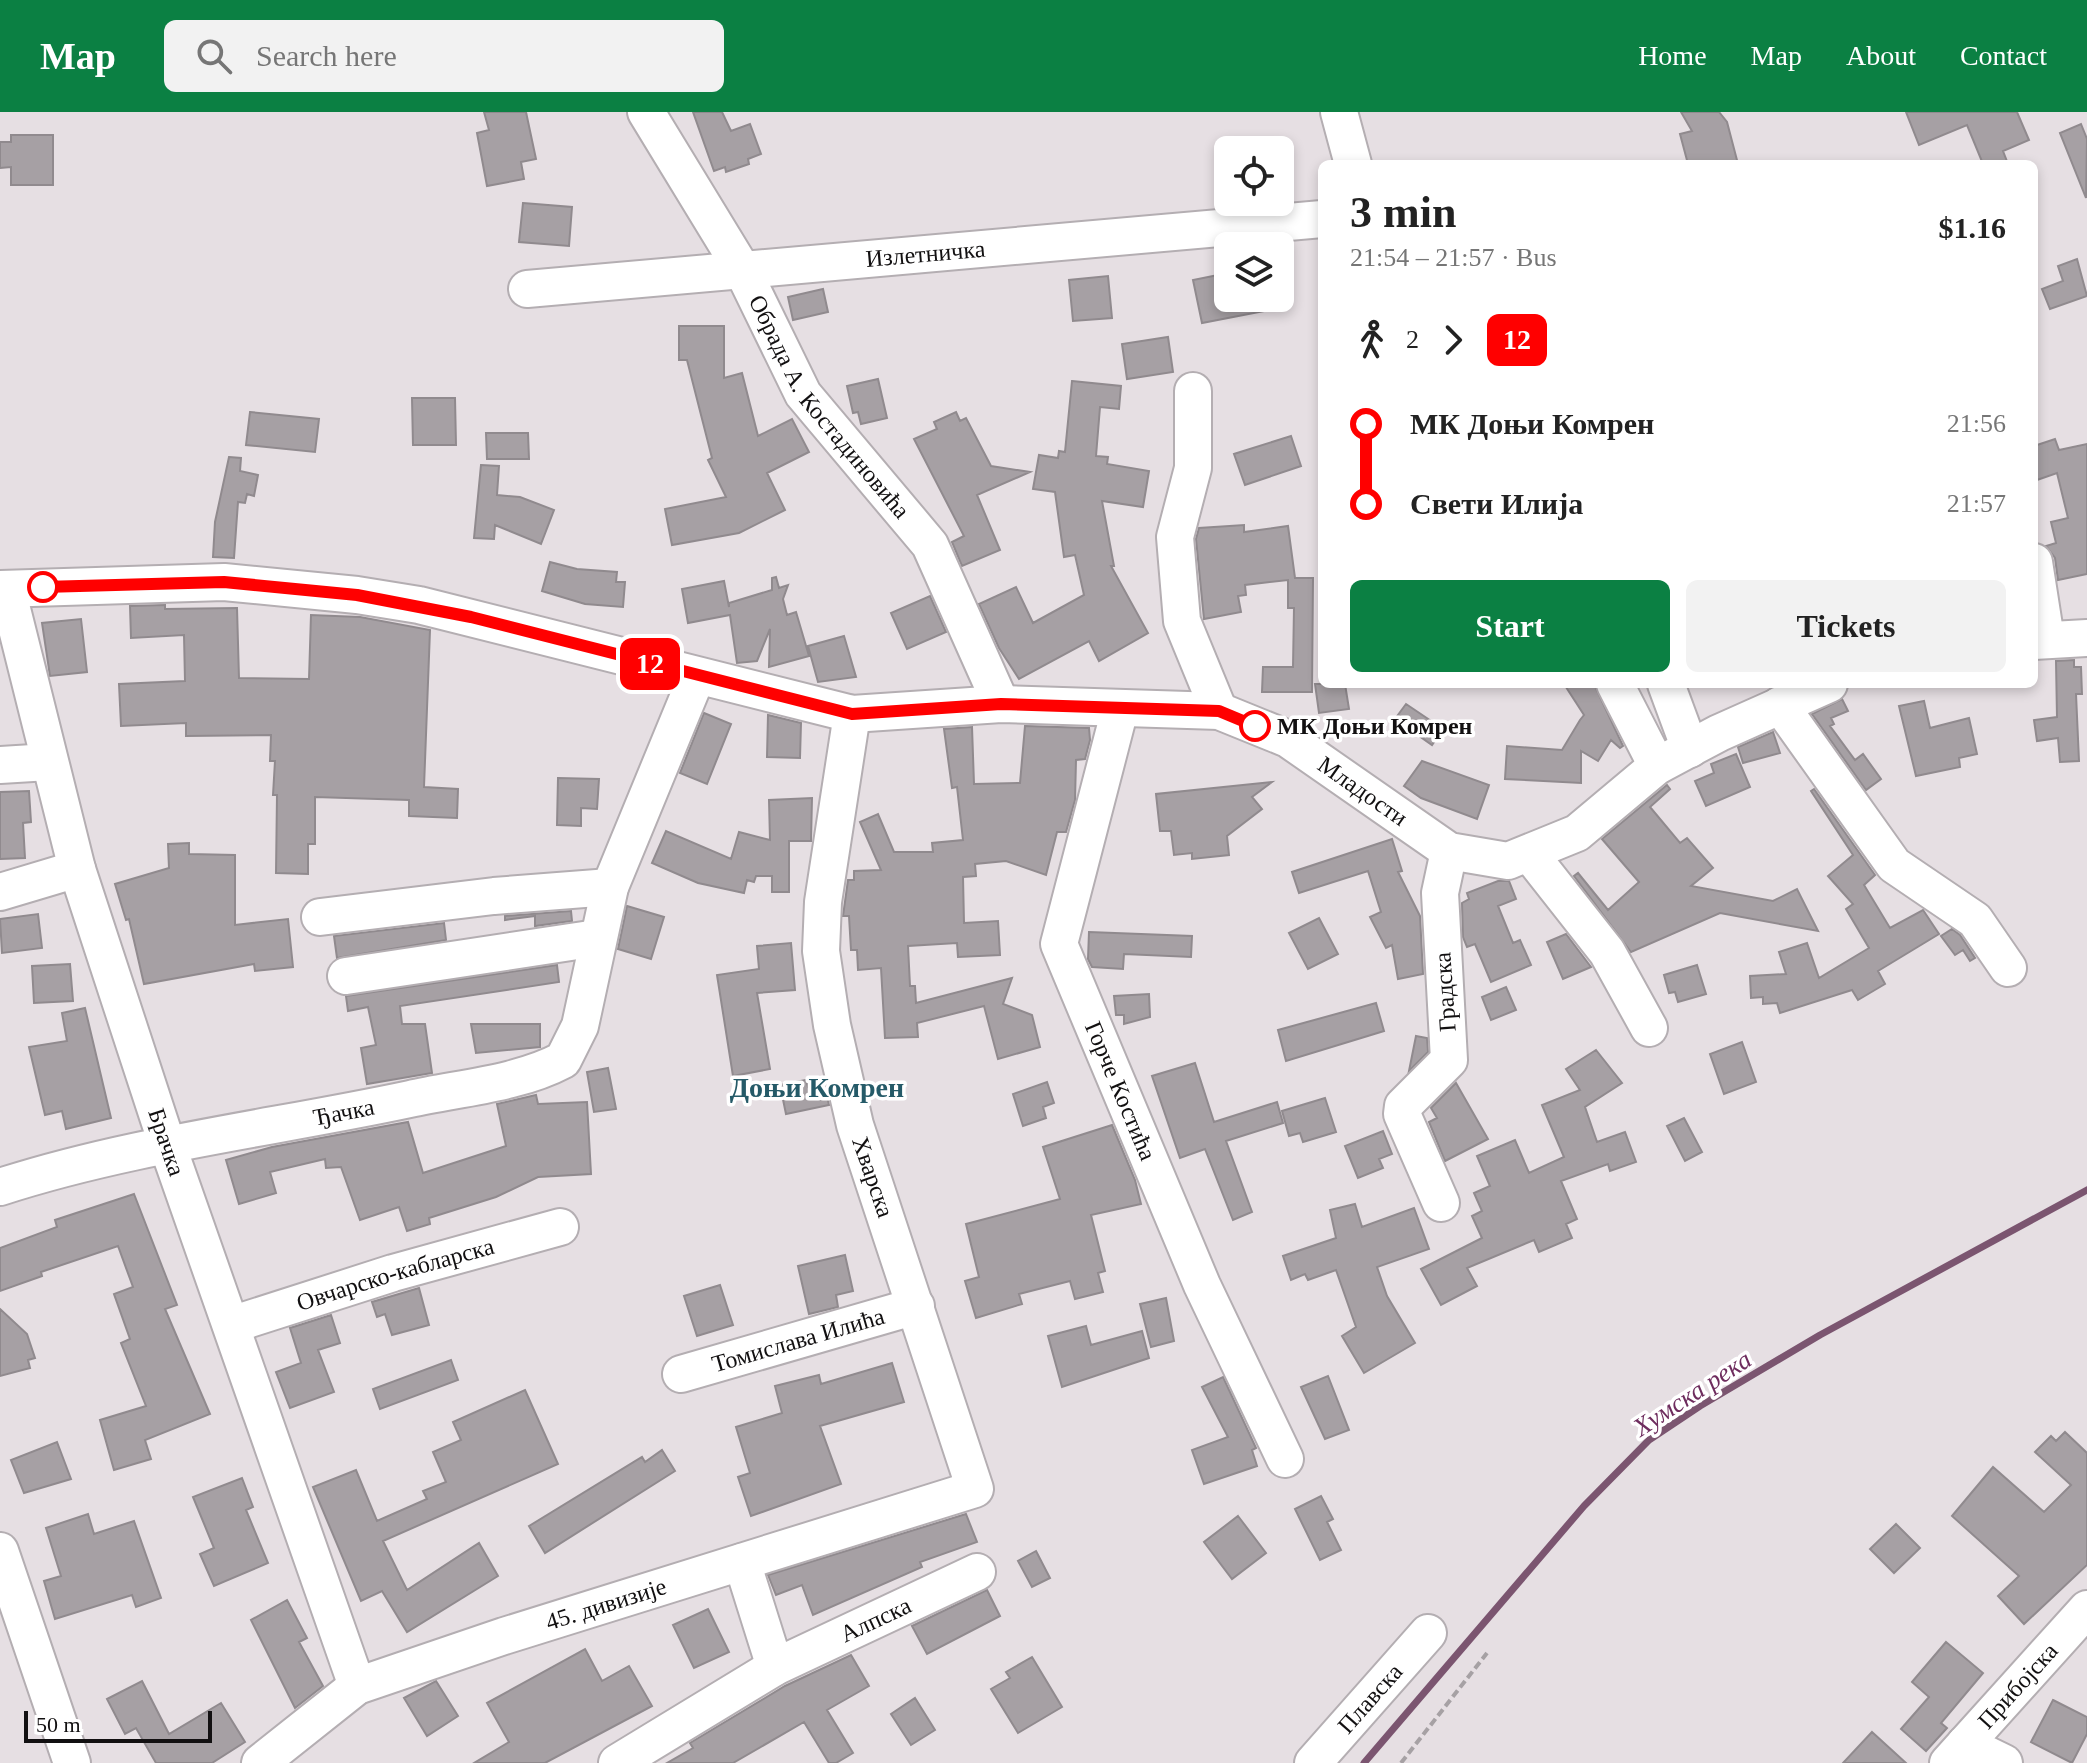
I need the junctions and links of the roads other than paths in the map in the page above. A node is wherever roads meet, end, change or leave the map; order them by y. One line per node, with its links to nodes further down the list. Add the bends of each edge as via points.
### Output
1 (646, 112): 5 (street, Обрада А. Костадиновића)
2 (1339, 112): 3 (street)
3 (1352, 160)
4 (1318, 219): 5 (street, Излетничка)
5 (743, 271): 6 (street, Излетничка); 17 (street, Обрада А. Костадиновића, via 803,394 930,545)
6 (527, 289)
7 (1193, 391): 19 (street, via 1193,468 1175,537 1182,621)
8 (3, 589): 12 (street, Младости, via 224,582 357,595 435,608); 22 (street, Брачка)
9 (2038, 614): 11 (street)
10 (2087, 638): 11 (street)
11 (2040, 640)
12 (697, 676): 20 (street, Младости); 28 (street, Ђачка)
13 (1617, 688): 24 (street)
14 (1667, 688): 21 (street)
15 (1815, 688): 16 (street, Младости)
16 (1788, 696): 21 (street, Младости); 32 (street, via 1894,865 1975,920)
17 (1001, 704): 18 (street, Младости); 20 (street, Младости)
18 (1120, 709): 19 (street, Младости); 42 (street, Горче Костића, via 1059,944 1202,1285)
19 (1219, 711): 25 (street, Младости, via 1288,739)
20 (852, 714): 39 (street, Хварска, via 823,902 821,951 855,1125)
21 (1690, 749): 24 (street, Младости)
22 (49, 762): 23 (street); 27 (street, Брачка)
23 (0, 765)
24 (1657, 766): 26 (street, Младости, via 1577,833)
25 (1449, 851): 26 (street, Младости, via 1508,861); 37 (street, Градска, via 1440,893 1449,1060 1403,1106 1402,1114)
26 (1529, 853): 34 (street, via 1607,952)
27 (77, 869): 29 (street); 35 (street, Брачка)
28 (610, 887): 30 (street); 31 (street, Ђачка)
29 (0, 892)
30 (320, 917)
31 (597, 938): 33 (street); 35 (street, Ђачка, via 580,1026 563,1060 548,1068)
32 (2008, 968)
33 (346, 976)
34 (1649, 1028)
35 (168, 1147): 36 (street, Ђачка, via 110,1156); 40 (street, Брачка)
36 (0, 1187)
37 (1441, 1203)
38 (560, 1227): 40 (street, Овчарско-кабларска)
39 (916, 1306): 41 (street, Томислава Илића); 43 (street, Хварска)
40 (231, 1325): 50 (street, Брачка)
41 (681, 1374)
42 (1285, 1459)
43 (975, 1489): 45 (street, 45. дивизије)
44 (0, 1551): 52 (street)
45 (742, 1562): 49 (street); 50 (street, 45. дивизије)
46 (977, 1572): 49 (street, Алпска)
47 (2087, 1610): 51 (street, Прибојска)
48 (1428, 1633): 55 (street, Плавска)
49 (775, 1667): 54 (street, Алпска)
50 (357, 1686): 53 (street, 45. дивизије)
51 (1956, 1754): 56 (street)
52 (72, 1763)
53 (260, 1763)
54 (617, 1763)
55 (1313, 1763)
56 (2004, 1763)

